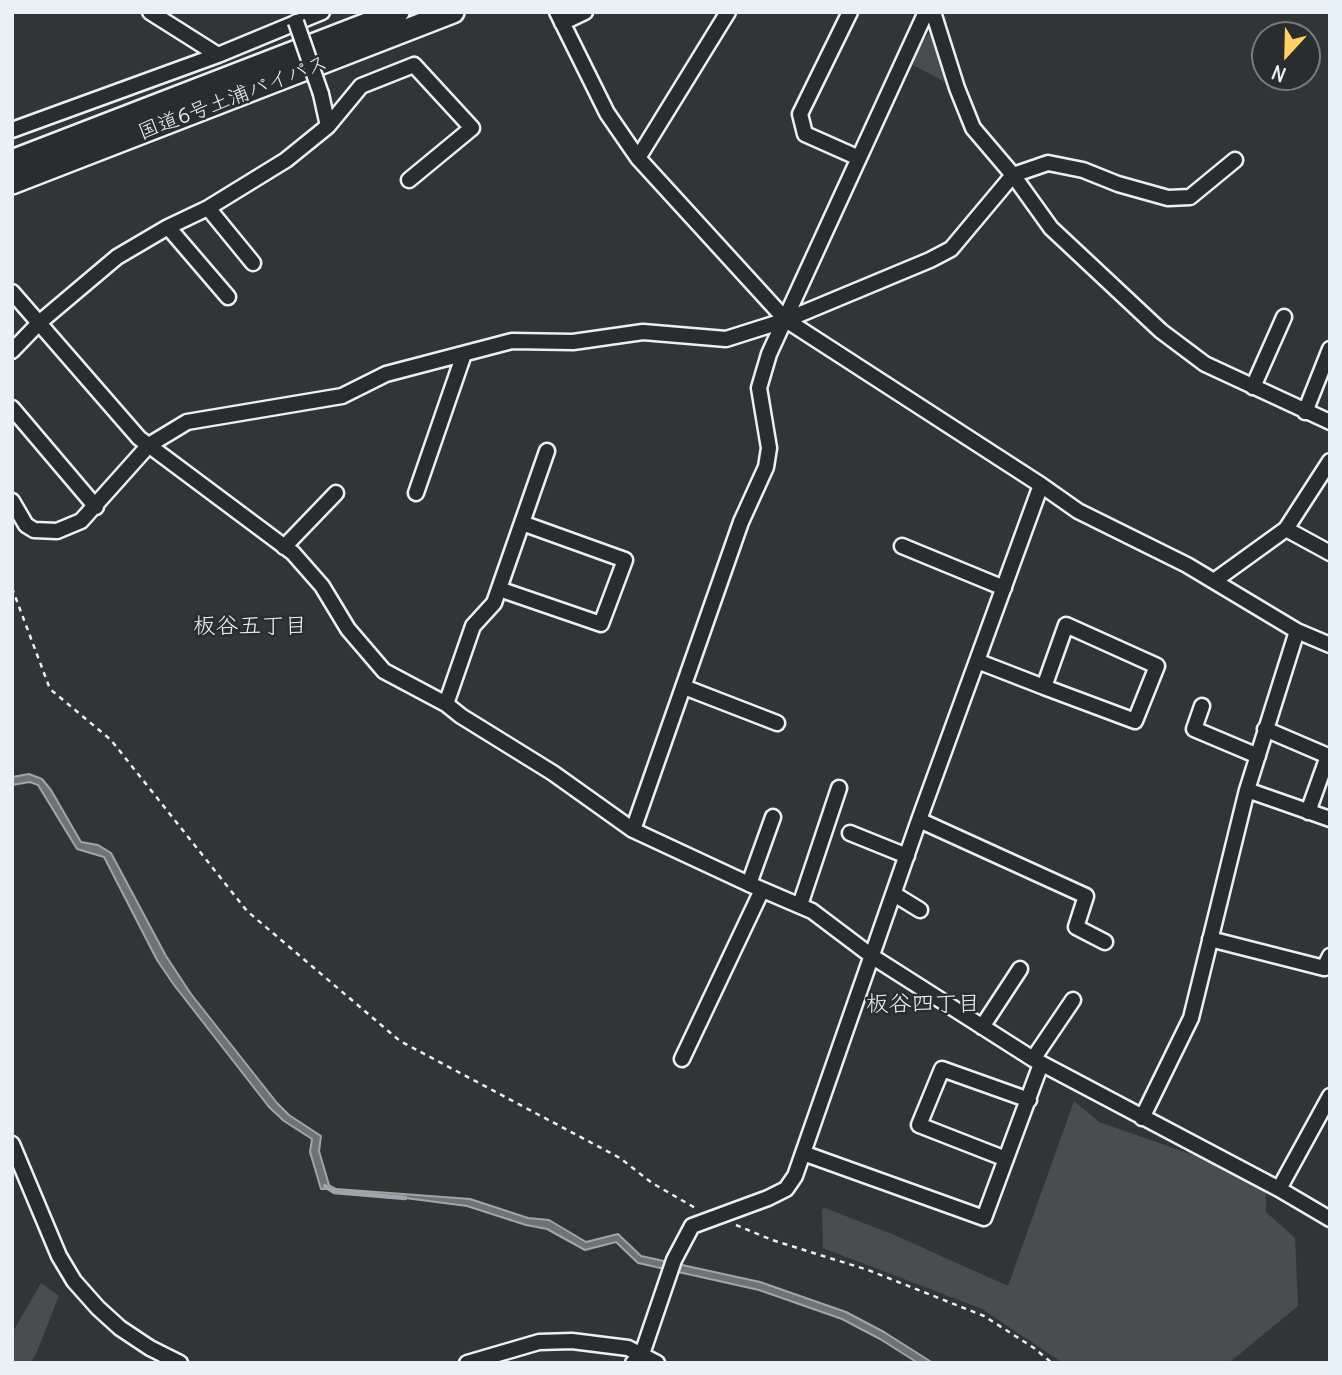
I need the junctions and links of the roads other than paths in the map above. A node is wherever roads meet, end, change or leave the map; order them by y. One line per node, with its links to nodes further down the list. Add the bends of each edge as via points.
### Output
1 (149, 12): 12 (street)
2 (321, 12): 11 (street)
3 (398, 12): 18 (highway, 国道6号土浦バイパス)
4 (453, 12): 21 (highway, 国道6号土浦バイパス)
5 (585, 12): 10 (street)
6 (728, 12): 15 (street)
7 (850, 12): 16 (street, via 800,114 805,134)
8 (926, 12): 16 (street)
9 (933, 12): 19 (street, via 973,128)
10 (560, 18): 15 (street, via 607,113)
11 (296, 22): 12 (street); 13 (street, bridge)
12 (218, 55): 14 (street)
13 (328, 126): 20 (street, via 361,86 414,65 472,128); 22 (street, via 286,160)
14 (12, 130)
15 (638, 158): 28 (street)
16 (859, 158): 28 (street)
17 (1236, 160): 19 (street, via 1190,197 1168,198 1048,163)
18 (12, 161)
19 (1013, 175): 28 (street, via 951,249); 33 (street, via 1051,228 1161,331 1205,364)
20 (410, 180)
21 (12, 183)
22 (208, 208): 23 (street); 24 (street)
23 (168, 227): 26 (street); 29 (street, via 117,257)
24 (253, 263)
25 (12, 292): 29 (street)
26 (228, 297)
27 (1284, 317): 33 (street)
28 (786, 320): 32 (street, via 726,339 643,332 573,342 512,341); 40 (street); 56 (street, via 759,388 769,448 766,467 741,522)
29 (40, 322): 31 (street); 37 (street)
30 (1330, 349): 35 (street)
31 (12, 351)
32 (464, 354): 37 (street, via 386,374 342,396 187,422); 42 (street)
33 (1253, 387): 35 (street)
34 (12, 408): 44 (street)
35 (1305, 412): 36 (street)
36 (1330, 422)
37 (149, 444): 44 (street); 48 (street)
38 (547, 452): 45 (street)
39 (1329, 464): 46 (street)
40 (1041, 485): 50 (street, via 1078,511); 51 (street)
41 (336, 493): 48 (street)
42 (416, 493)
43 (12, 501): 44 (street, via 26,525 46,532 81,521)
44 (96, 507)
45 (522, 523): 52 (street); 52 (street, via 625,560 601,624)
46 (1286, 530): 49 (street); 50 (street)
47 (902, 546): 51 (street)
48 (284, 547): 58 (street, via 322,586 348,629 384,671)
49 (1330, 553)
50 (1214, 581): 53 (street)
51 (1004, 588): 55 (street)
52 (499, 589): 58 (street, via 494,603 473,626)
53 (1297, 631): 54 (street); 61 (street)
54 (1330, 645)
55 (977, 661): 57 (street); 68 (street)
56 (684, 687): 60 (street); 69 (street)
57 (1044, 687): 57 (street, via 1135,721 1157,666 1066,625)
58 (446, 704): 69 (street)
59 (1202, 706): 62 (street, via 1194,729)
60 (777, 723)
61 (1265, 729): 62 (street); 65 (street, via 1328,757)
62 (1258, 756): 64 (street)
63 (839, 788): 74 (street)
64 (1247, 790): 65 (street); 76 (street)
65 (1308, 812): 67 (street)
66 (773, 817): 72 (street)
67 (1330, 819)
68 (919, 820): 71 (street); 77 (street, via 1086,896 1076,927)
69 (633, 830): 72 (street)
70 (850, 833): 71 (street)
71 (907, 856): 73 (street)
72 (755, 887): 74 (street); 83 (street)
73 (894, 894): 75 (street); 79 (street)
74 (800, 905): 79 (street)
75 (920, 910)
76 (1210, 939): 78 (street, via 1324,968); 87 (street, via 1191,1018)
77 (1105, 942)
78 (1330, 956)
79 (873, 957): 82 (street); 89 (street)
80 (1020, 969): 82 (street)
81 (1073, 1000): 84 (street)
82 (982, 1027): 84 (street)
83 (682, 1059)
84 (1037, 1062): 86 (street); 87 (street)
85 (1330, 1096): 91 (street)
86 (1029, 1100): 90 (street); 90 (street, via 942,1069 919,1125)
87 (1142, 1118): 91 (street)
88 (12, 1144): 94 (street, via 58,1256 74,1281 120,1328)
89 (803, 1153): 90 (street, via 984,1218); 93 (street, via 786,1189 692,1226 671,1266)
90 (1006, 1158)
91 (1279, 1189): 92 (street)
92 (1330, 1219)
93 (637, 1358): 95 (street, via 607,1344 572,1340 539,1342); 96 (street)
94 (180, 1363)
95 (467, 1363)
96 (657, 1363)

